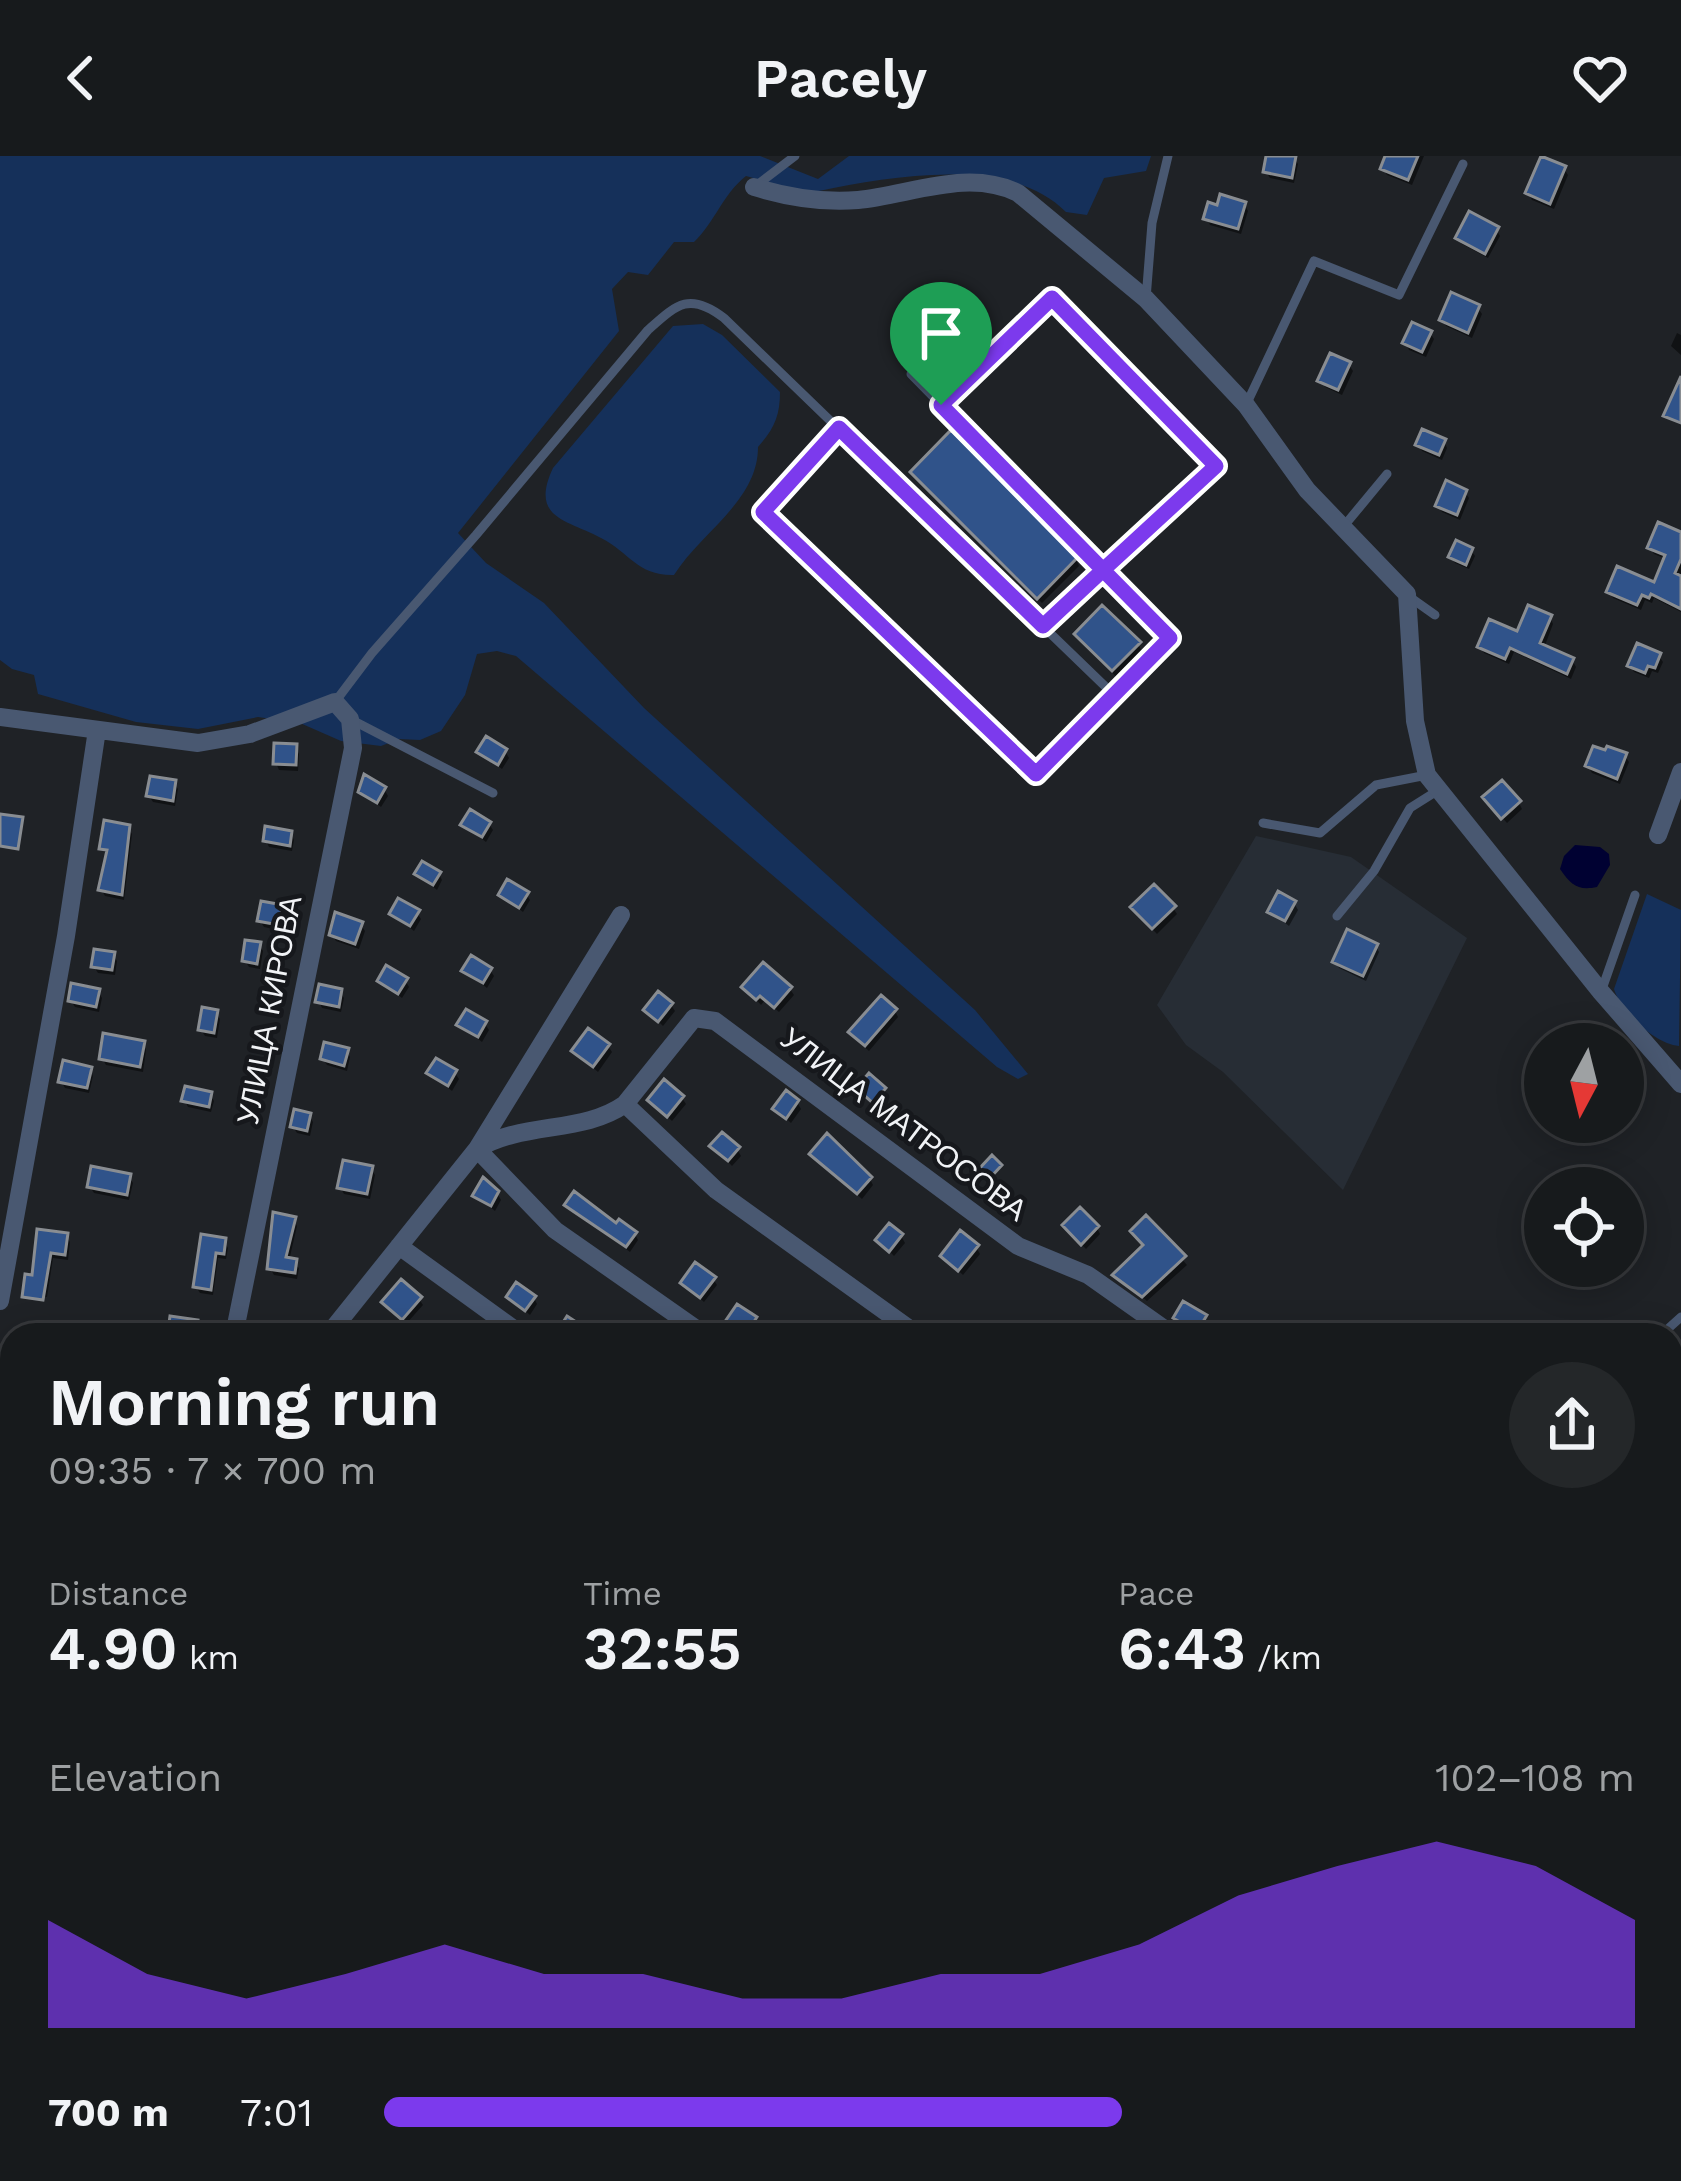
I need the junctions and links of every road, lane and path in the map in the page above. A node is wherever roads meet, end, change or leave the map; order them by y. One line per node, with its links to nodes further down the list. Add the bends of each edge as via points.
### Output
1 (795, 156): 4 (lane)
2 (1168, 156): 5 (lane)
3 (1462, 164): 8 (lane, via 1399,295 1314,261)
4 (754, 188): 5 (street, via 856,200 956,183 1002,185)
5 (1146, 299): 8 (street)
6 (910, 374): 7 (lane)
7 (941, 405): 12 (lane); 12 (lane, via 1052,298 1216,466)
8 (1246, 405): 11 (street, via 1307,490)
9 (839, 428): 15 (lane); 16 (lane, via 763,512 1036,774); 17 (lane, via 708,306 676,305)
10 (1387, 474): 11 (lane)
11 (1344, 526): 13 (street)
12 (1103, 570): 15 (lane); 16 (lane, via 1170,638)
13 (1407, 594): 14 (lane); 22 (street, via 1415,721)
14 (1435, 615)
15 (1043, 626): 16 (lane)
16 (1112, 693)
17 (335, 702): 19 (street); 20 (street, via 250,734 198,743)
18 (0, 718): 20 (street)
19 (350, 719): 23 (lane); 35 (street, УЛИЦА КИРОВА, via 352,748)
20 (97, 730): 34 (street)
21 (1681, 772): 25 (street)
22 (1432, 783): 24 (lane, via 1376,784 1320,833); 28 (lane); 29 (street)
23 (493, 793)
24 (1263, 823)
25 (1658, 835)
26 (1635, 895): 29 (lane)
27 (622, 915): 32 (street)
28 (1337, 916)
29 (1601, 992): 30 (street)
30 (1677, 1072)
31 (625, 1104): 32 (street, via 606,1117 500,1135); 39 (street, via 716,1190); 40 (street, УЛИЦА МАТРОСОВА, via 694,1018 715,1022 1018,1246 1088,1275)
32 (477, 1149): 33 (street); 38 (street, via 554,1230)
33 (399, 1246): 36 (street); 37 (street)
34 (0, 1301)
35 (236, 1323)
36 (338, 1323)
37 (505, 1323)
38 (688, 1323)
39 (901, 1323)
40 (1156, 1323)

